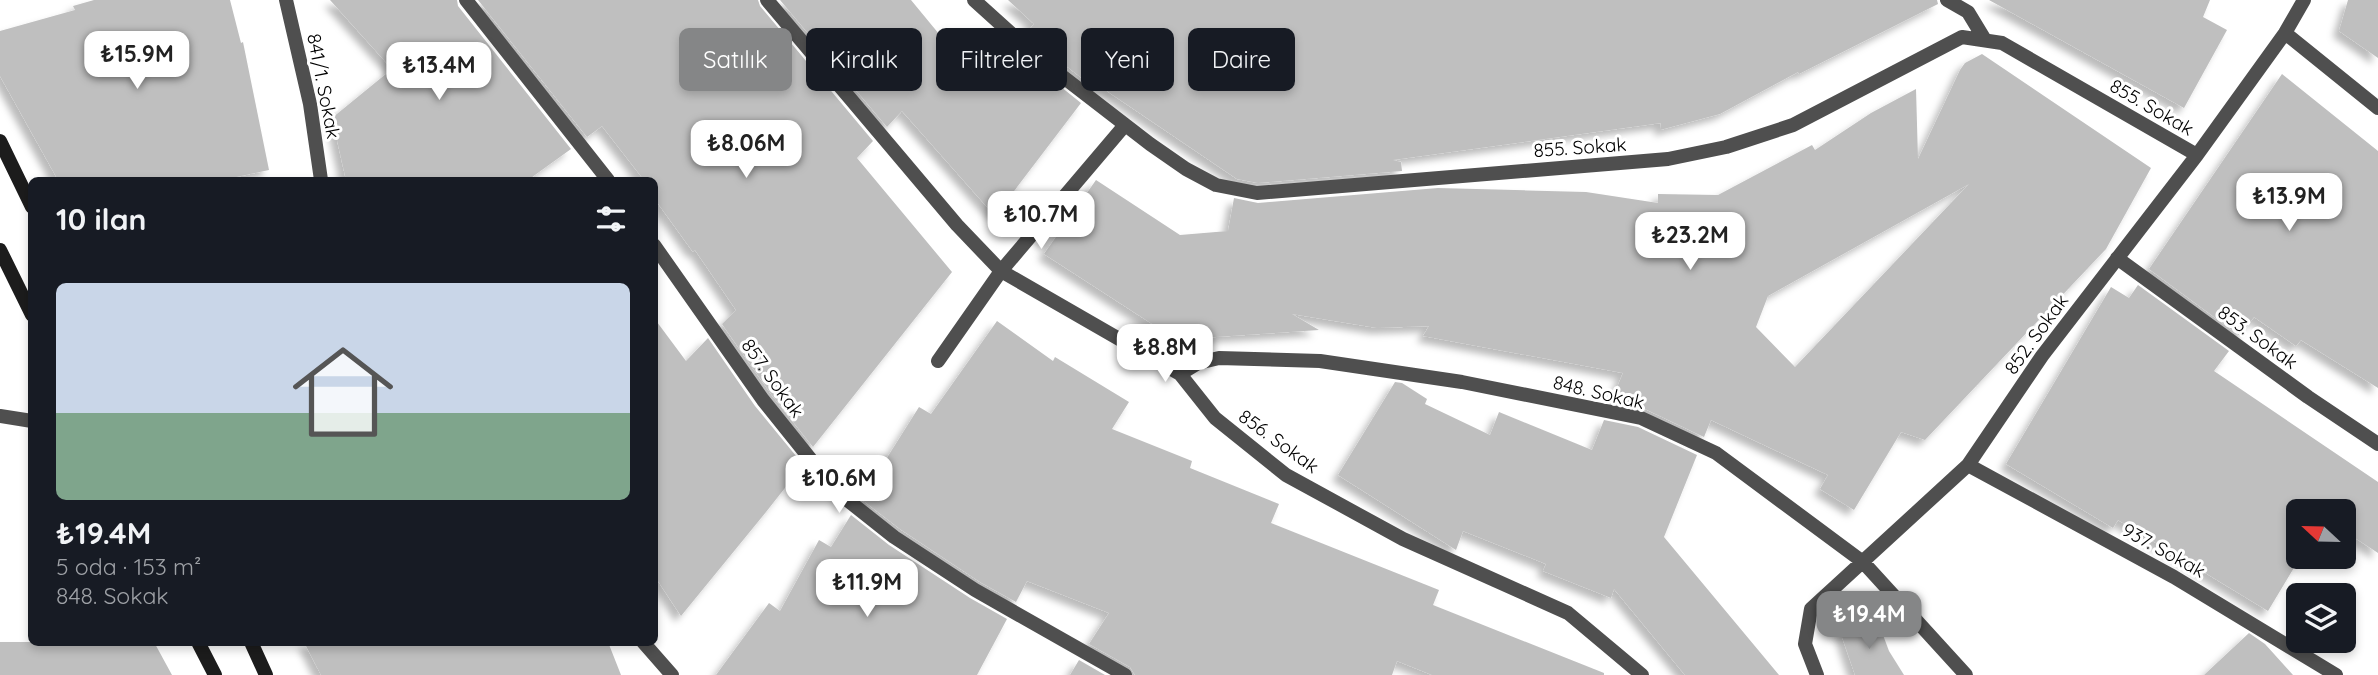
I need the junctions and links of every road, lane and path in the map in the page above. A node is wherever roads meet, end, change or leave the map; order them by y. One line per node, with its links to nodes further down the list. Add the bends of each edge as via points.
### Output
1 (286, 0): 13 (street, 841/1. Sokak, via 310,104)
2 (466, 0): 14 (street)
3 (767, 0): 19 (street, 856. Sokak)
4 (974, 0): 10 (street, 855. Sokak, via 1036,57)
5 (1947, 0): 8 (street, via 1968,12)
6 (2304, 0): 7 (street, 852. Sokak)
7 (2285, 33): 9 (street); 12 (street, 852. Sokak)
8 (1985, 40): 10 (street, 855. Sokak, via 1962,37 1794,125 1726,147 1668,159 1257,193 1216,185); 12 (street, 855. Sokak, via 2002,43)
9 (2378, 108)
10 (1125, 125): 19 (street)
11 (0, 141): 15 (street)
12 (2197, 155): 18 (street, 852. Sokak)
13 (321, 177)
14 (606, 177)
15 (28, 199)
16 (0, 250): 20 (street)
17 (658, 251): 34 (street, 857. Sokak, via 763,400 836,491 894,537 975,590)
18 (2117, 258): 25 (street, 853. Sokak); 26 (street, 852. Sokak, via 2042,356)
19 (1001, 271): 21 (street); 22 (street, 856. Sokak)
20 (28, 307)
21 (938, 361)
22 (1180, 374): 27 (street, 848. Sokak, via 1219,358 1320,361 1462,382 1641,418 1716,453); 35 (street, 856. Sokak, via 1215,418 1286,475 1403,539 1568,613)
23 (0, 416): 24 (street)
24 (28, 420)
25 (2378, 444)
26 (1968, 465): 27 (street, 852. Sokak); 38 (street, 937. Sokak, via 2174,577)
27 (1863, 562): 36 (street, 852. Sokak, via 1811,608 1805,644); 37 (street, 848. Sokak)
28 (200, 646): 31 (street)
29 (253, 646): 32 (street)
30 (647, 646): 33 (street)
31 (215, 675)
32 (266, 675)
33 (672, 675)
34 (1125, 675)
35 (1642, 675)
36 (1817, 675)
37 (1966, 675)
38 (2336, 675)

